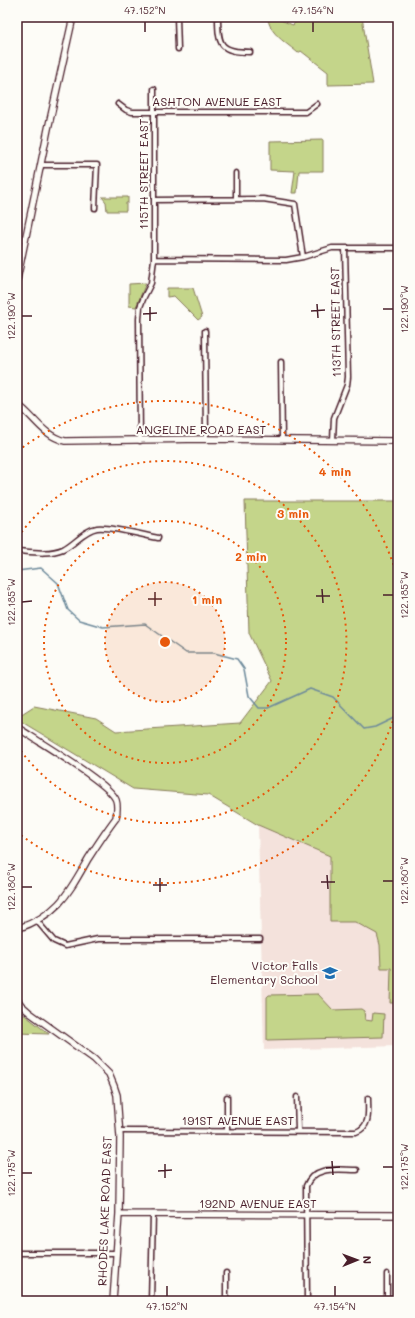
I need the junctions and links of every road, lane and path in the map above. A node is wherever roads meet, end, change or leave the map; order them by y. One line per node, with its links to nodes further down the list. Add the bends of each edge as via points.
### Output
1 (73, 17): 10 (street)
2 (177, 17): 4 (street)
3 (218, 17): 5 (street, via 220,42 229,50)
4 (178, 50)
5 (250, 52)
6 (154, 89): 9 (street, 115TH STREET EAST)
7 (118, 104): 9 (street, ASHTON AVENUE EAST, via 126,110)
8 (317, 104): 9 (street, ASHTON AVENUE EAST, via 306,112)
9 (154, 112): 13 (street, 115TH STREET EAST)
10 (41, 165): 14 (street, via 97,165); 19 (street)
11 (236, 173): 12 (street)
12 (236, 198): 13 (street); 17 (street, via 295,204)
13 (154, 200): 18 (street, 115TH STREET EAST)
14 (95, 208)
15 (345, 248): 16 (street); 17 (street, via 327,249); 25 (street, 113TH STREET EAST, via 348,377 334,418)
16 (398, 248)
17 (303, 257): 18 (street, via 286,260)
18 (154, 259): 26 (street, 115TH STREET EAST, via 151,283 140,307 139,319)
19 (17, 280)
20 (205, 331): 23 (street)
21 (280, 362): 24 (street)
22 (17, 404): 26 (street, ANGELINE ROAD EAST, via 46,432 59,440)
23 (206, 439): 24 (street, ANGELINE ROAD EAST); 26 (street, ANGELINE ROAD EAST)
24 (282, 440): 25 (street, ANGELINE ROAD EAST)
25 (333, 440): 27 (street, ANGELINE ROAD EAST)
26 (140, 441)
27 (398, 441)
28 (158, 538): 29 (street, via 97,528 55,552)
29 (17, 551)
30 (17, 727): 31 (street, via 110,790 116,798 117,805 116,818 77,880 51,912)
31 (37, 921): 32 (street); 33 (street, via 54,941 65,946 98,939)
32 (17, 929)
33 (260, 939)
34 (17, 999): 38 (street, RHODES LAKE ROAD EAST, via 21,1005 94,1059 109,1074 117,1095)
35 (227, 1097): 39 (street)
36 (298, 1097): 40 (street)
37 (368, 1098): 40 (street, 191ST AVENUE EAST, via 366,1125 361,1130)
38 (120, 1131): 39 (street, 191ST AVENUE EAST); 42 (street, RHODES LAKE ROAD EAST)
39 (227, 1131): 40 (street, 191ST AVENUE EAST)
40 (298, 1131)
41 (357, 1170): 44 (street, via 323,1171 311,1177 306,1186)
42 (119, 1214): 43 (street, 192ND AVENUE EAST); 47 (street, RHODES LAKE ROAD EAST)
43 (153, 1214): 44 (street, 192ND AVENUE EAST); 52 (street)
44 (306, 1214): 45 (street, 192ND AVENUE EAST); 54 (street)
45 (398, 1215)
46 (17, 1253): 47 (street)
47 (115, 1253): 51 (street, RHODES LAKE ROAD EAST)
48 (226, 1273): 53 (street)
49 (387, 1274): 55 (street)
50 (75, 1301): 51 (street)
51 (112, 1301)
52 (151, 1301)
53 (226, 1301)
54 (307, 1301)
55 (387, 1301)

